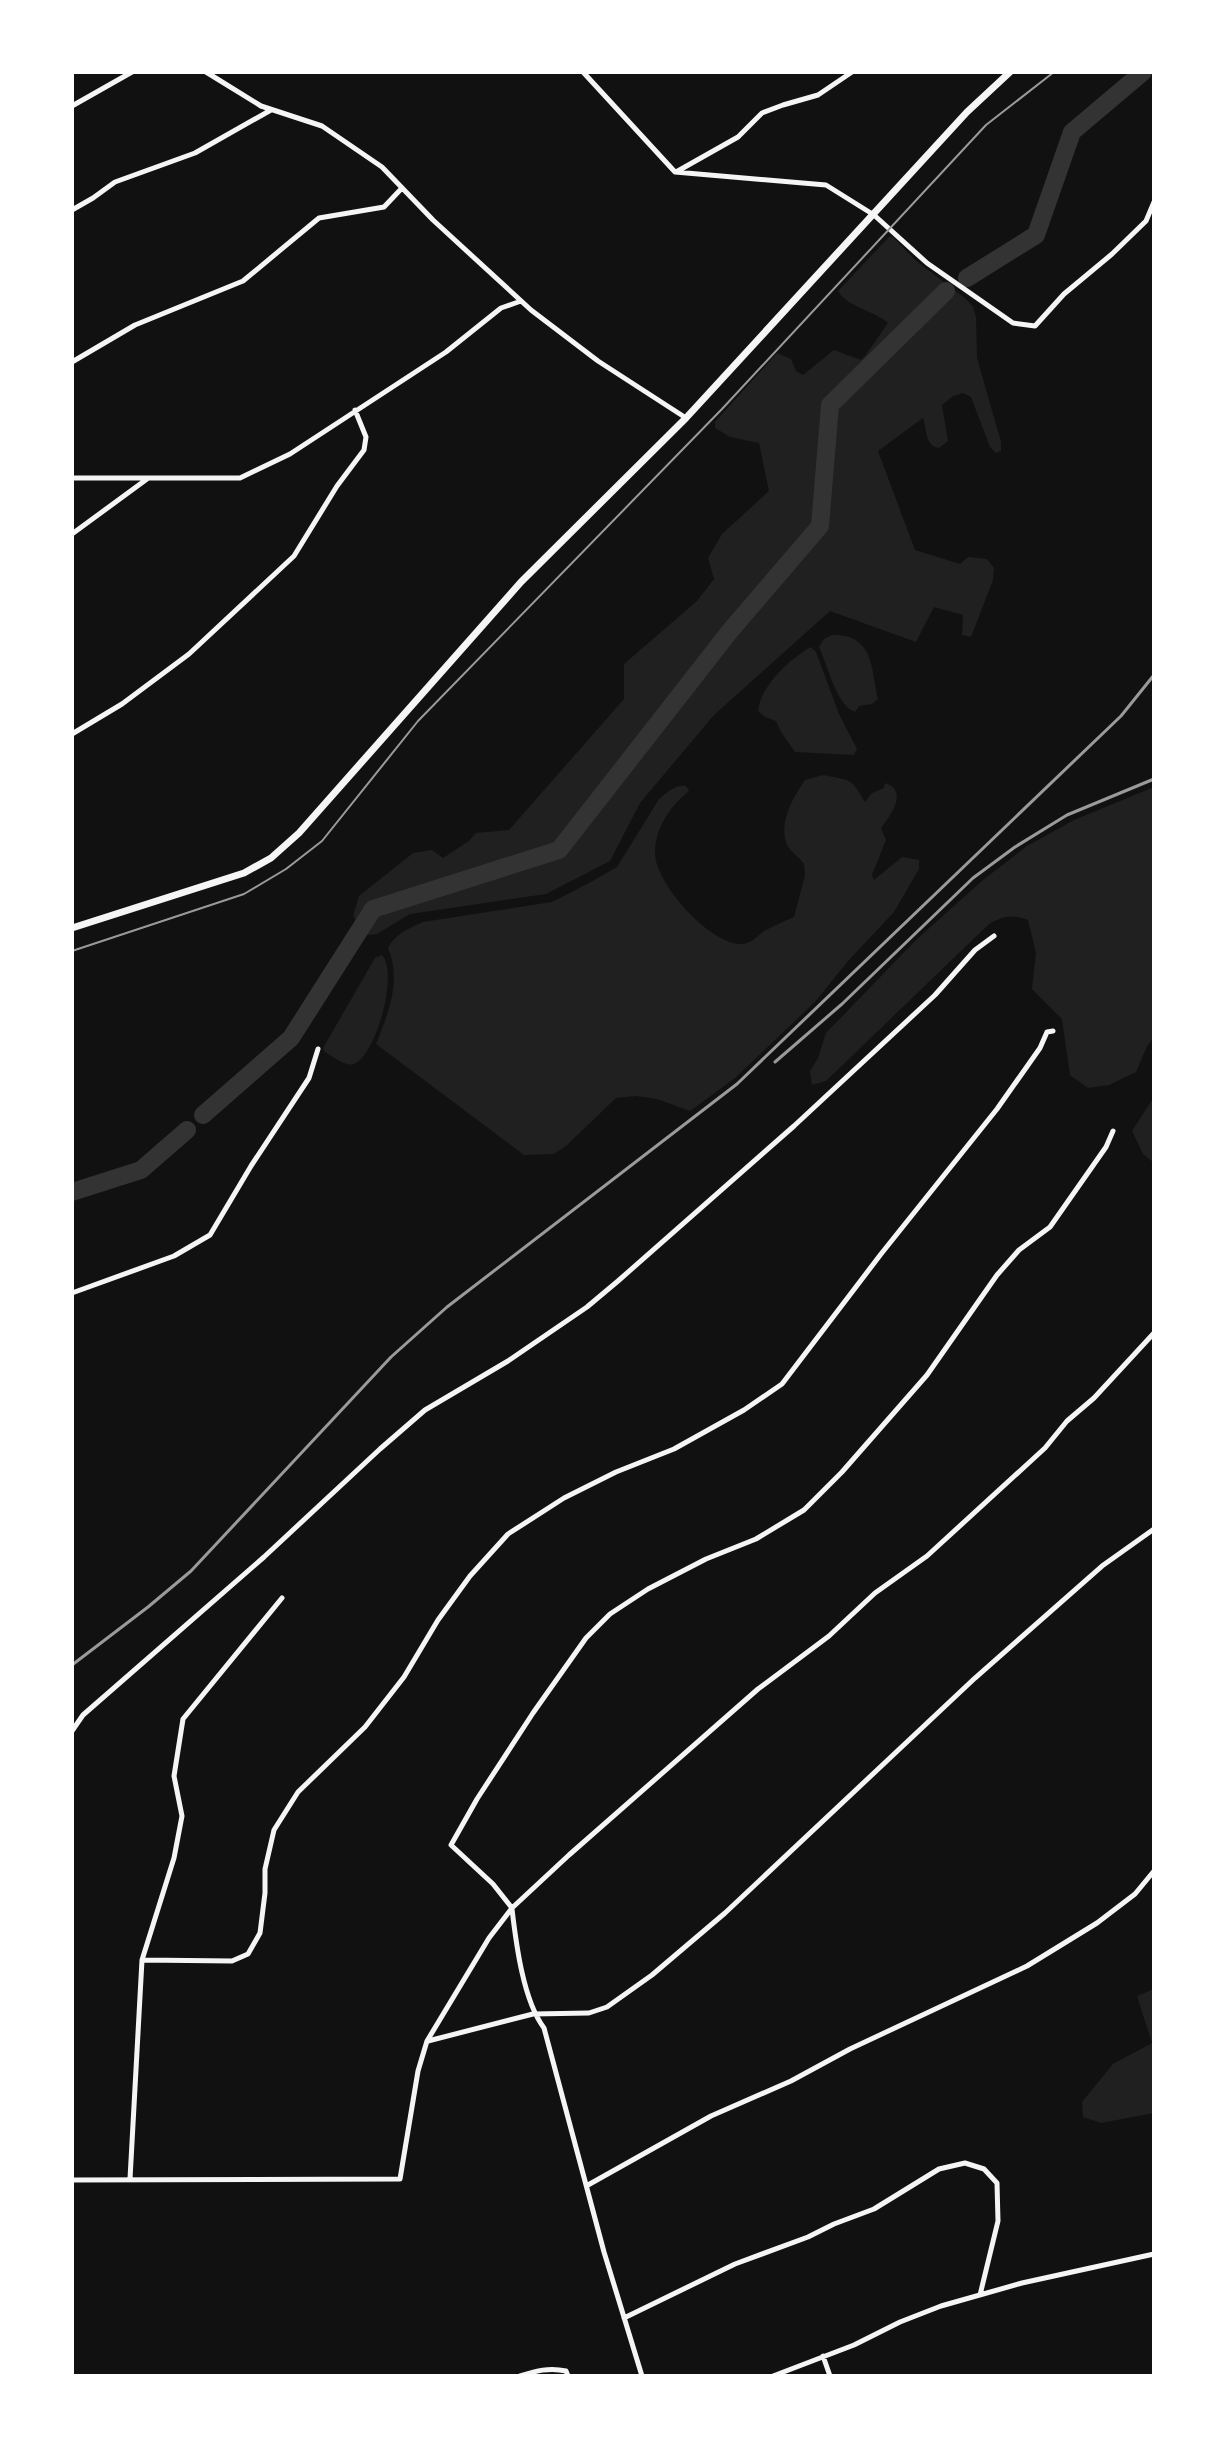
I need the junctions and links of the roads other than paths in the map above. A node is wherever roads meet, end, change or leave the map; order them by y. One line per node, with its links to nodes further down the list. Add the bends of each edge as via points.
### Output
1 (132, 72): 6 (street)
2 (206, 72): 7 (street)
3 (583, 72): 8 (street)
4 (852, 72): 8 (street, via 818,95 762,113 738,137)
5 (1010, 72): 12 (main road)
6 (72, 106)
7 (272, 110): 9 (street, via 322,126 382,167); 11 (street, via 195,153 115,182)
8 (675, 172): 12 (street, via 826,185)
9 (402, 188): 13 (street); 14 (street, via 384,207 319,218 243,281 135,325)
10 (1154, 202): 12 (street, via 1146,221 1035,326 1013,323 927,263)
11 (72, 210)
12 (874, 215): 16 (main road)
13 (521, 301): 15 (street, via 501,308 446,352); 16 (street, via 598,361)
14 (72, 362)
15 (355, 410): 18 (street, via 290,454 240,478); 20 (street, via 366,437 364,450 294,556 189,654)
16 (686, 418): 21 (main road, via 521,582 332,797 271,858 244,873)
17 (72, 478): 18 (street)
18 (148, 478): 19 (street)
19 (72, 534)
20 (72, 734)
21 (72, 928)
22 (994, 936): 30 (street, via 722,1191 587,1307 425,1410 83,1715)
23 (1053, 1031): 33 (street, via 1047,1032 997,1109 782,1384 674,1449 564,1498 508,1534 470,1576 404,1677 365,1727 298,1792 274,1830 260,1933 248,1954 232,1961)
24 (318, 1049): 26 (street, via 309,1078 210,1235 174,1256)
25 (1113, 1131): 32 (street, via 1050,1227 997,1275 927,1375 804,1510 756,1539 648,1589 586,1638 451,1845)
26 (72, 1293)
27 (1154, 1333): 32 (street, via 1045,1448 927,1556 758,1689)
28 (1154, 1529): 34 (street, via 1102,1566 975,1678 652,1975 607,2007 589,2013)
29 (282, 1598): 33 (street, via 183,1719 174,1776 182,1816)
30 (72, 1731)
31 (1154, 1871): 38 (street, via 1135,1894 1097,1923 1027,1966 711,2116)
32 (512, 1908): 34 (street); 35 (street)
33 (142, 1960): 36 (street)
34 (533, 2014): 35 (street); 38 (street, via 544,2028)
35 (427, 2041): 36 (street, via 400,2179)
36 (130, 2179): 37 (street)
37 (72, 2180)
38 (588, 2185): 41 (street)
39 (1154, 2254): 40 (street)
40 (980, 2295): 41 (street, via 998,2221 997,2183 984,2169 965,2163 939,2169 874,2209 735,2264); 42 (street)
41 (624, 2318): 45 (street)
42 (823, 2356): 46 (street); 47 (street)
43 (520, 2376): 44 (street, via 556,2368)
44 (568, 2376)
45 (642, 2376)
46 (773, 2376)
47 (830, 2376)

